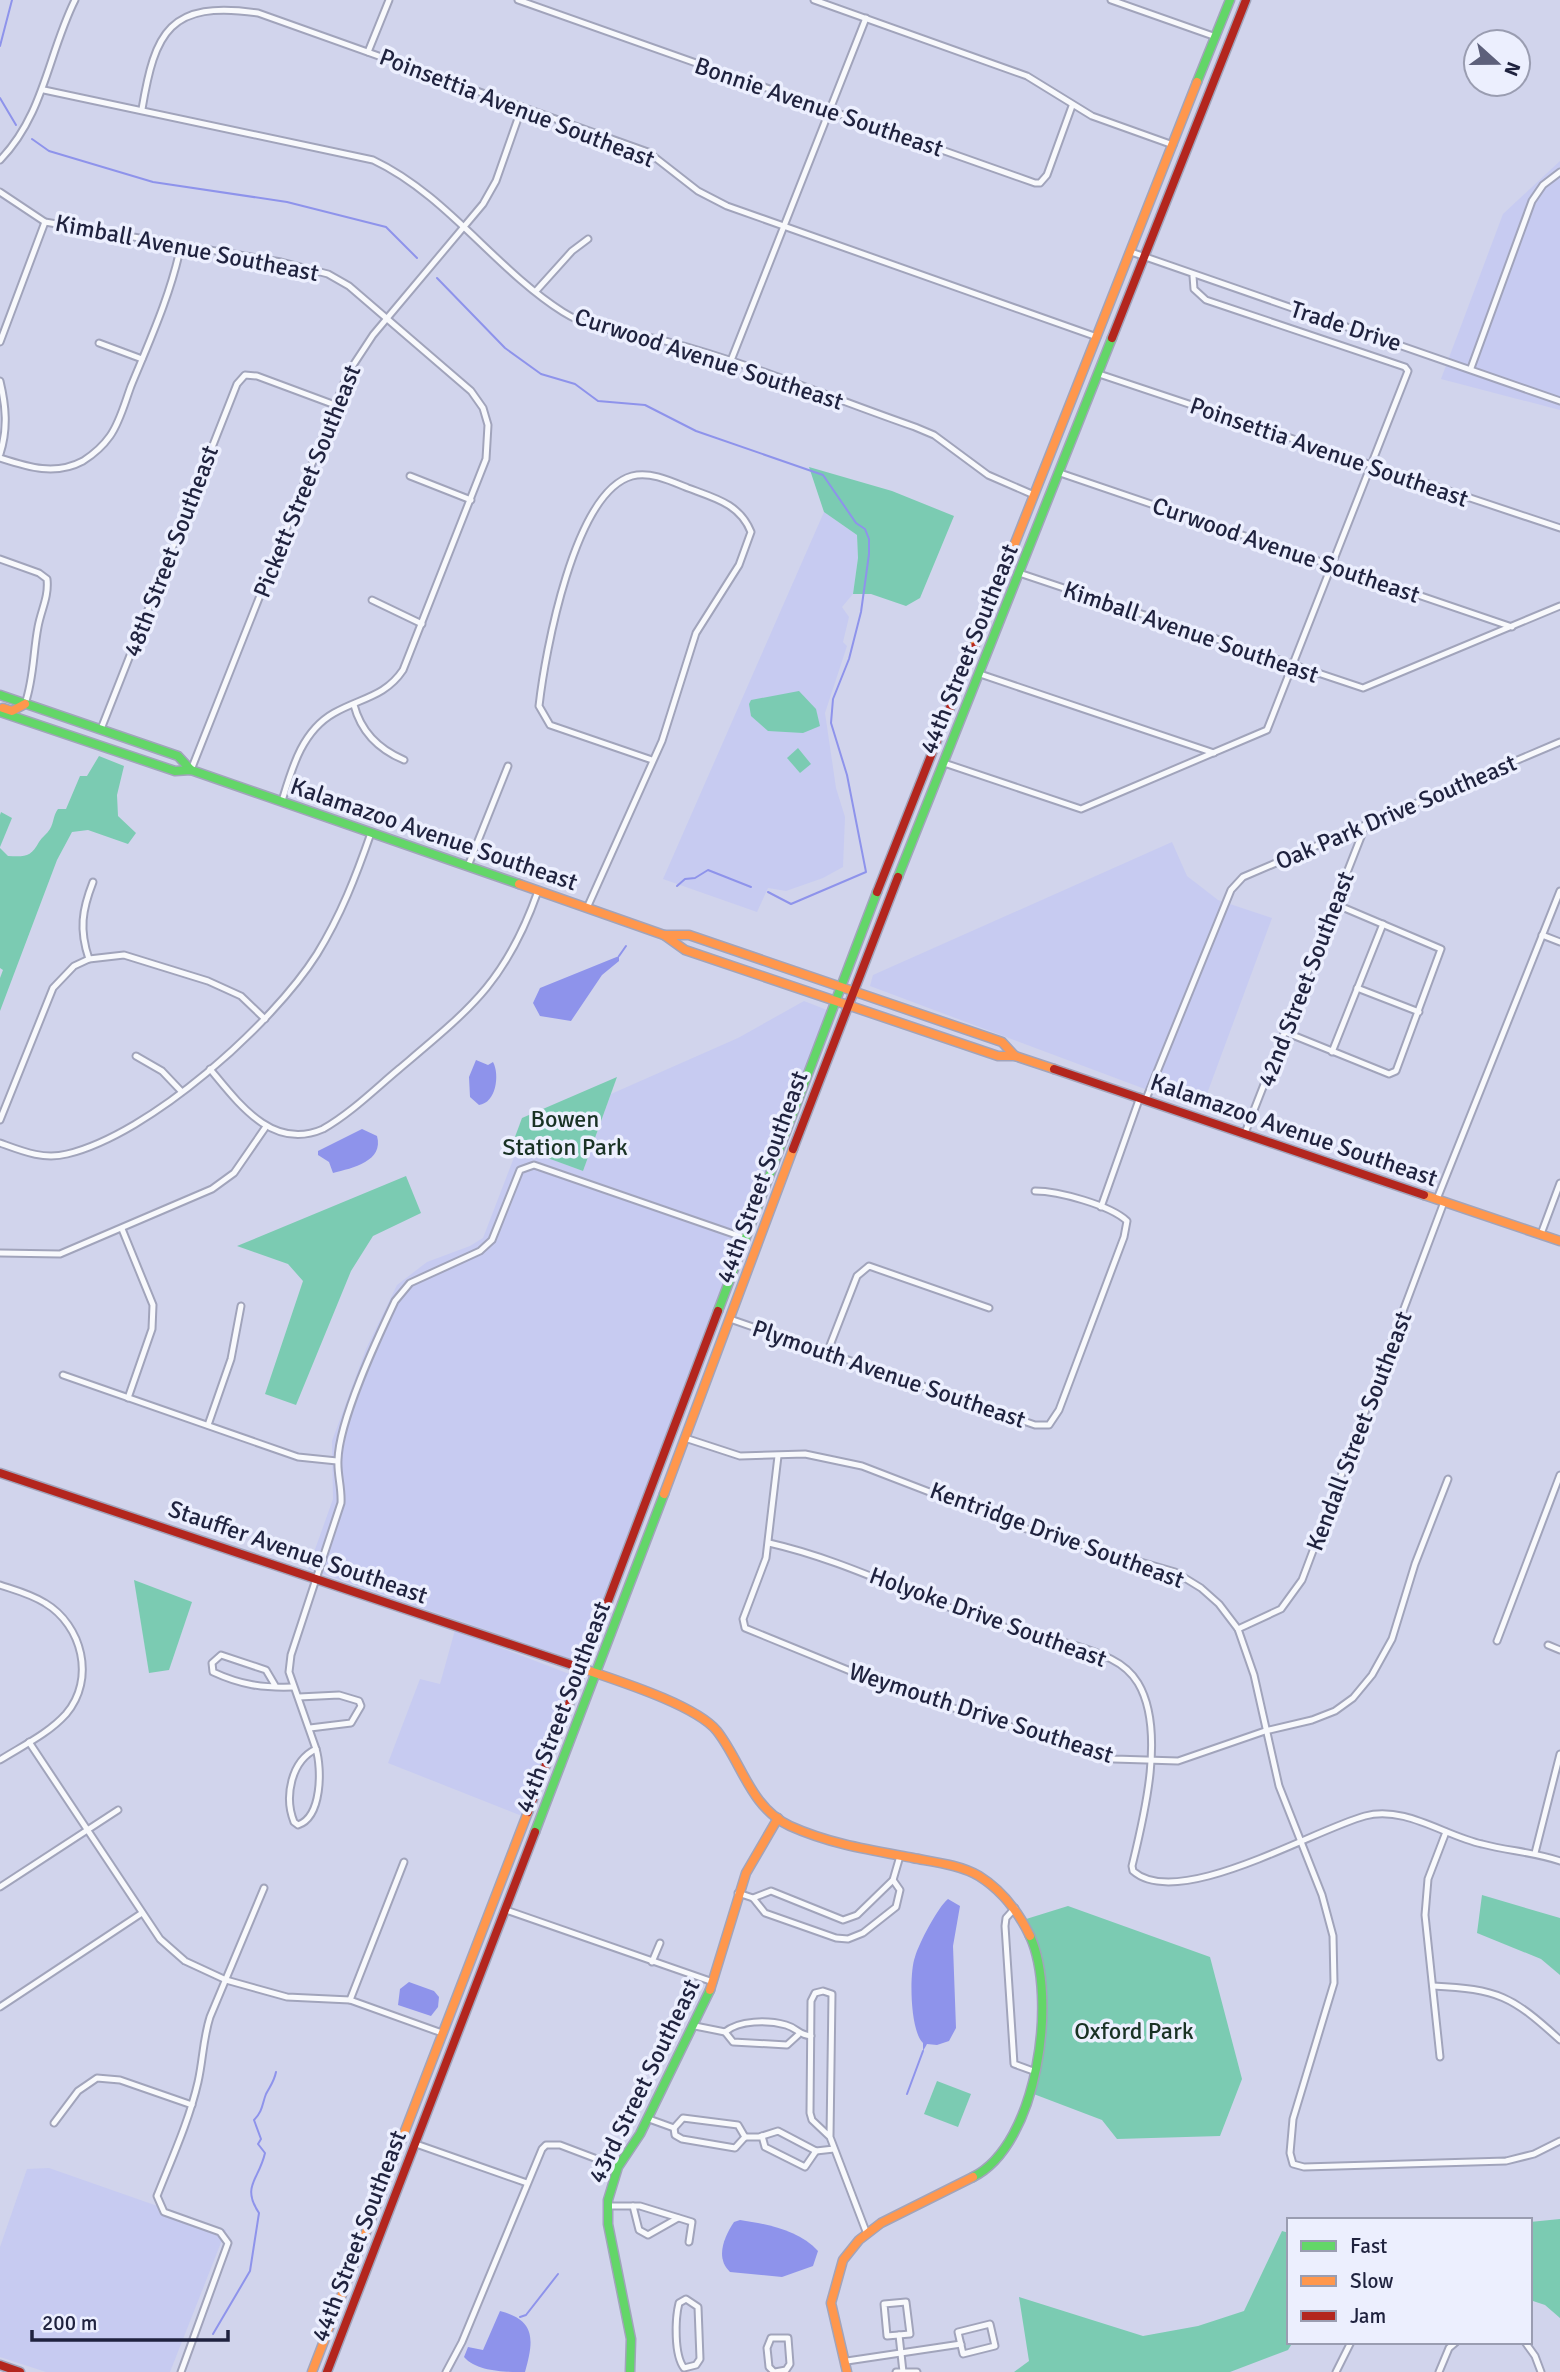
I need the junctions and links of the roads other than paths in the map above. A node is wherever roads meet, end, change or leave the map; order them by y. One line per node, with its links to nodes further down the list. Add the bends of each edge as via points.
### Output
1 (75, 0): 12 (street, via 56,43)
2 (389, 0): 10 (street)
3 (518, 0): 16 (street, Bonnie Avenue Southeast)
4 (814, 0): 8 (street)
5 (1111, 0): 9 (street)
6 (1230, 0): 9 (main road, 44th Street Southeast)
7 (1246, 0): 11 (main road, 44th Street Southeast)
8 (866, 18): 13 (street, via 1027,76); 16 (street)
9 (1216, 37): 11 (main road, via 1222,47); 17 (main road, 44th Street Southeast)
10 (368, 52): 14 (street, Poinsettia Avenue Southeast); 15 (street, Poinsettia Avenue Southeast, via 258,13 219,6 194,12 169,26 155,47)
11 (1221, 65): 27 (main road, 44th Street Southeast)
12 (44, 90): 15 (street, Curwood Avenue Southeast); 18 (street)
13 (1072, 106): 16 (street, Bonnie Avenue Southeast, via 1040,183); 17 (street)
14 (522, 107): 22 (street, Poinsettia Avenue Southeast, via 648,152 708,197); 23 (street, Pickett Street Southeast, via 496,181)
15 (142, 109): 23 (street, Curwood Avenue Southeast, via 373,160 404,177)
16 (832, 110): 22 (street)
17 (1173, 145): 26 (main road, 44th Street Southeast)
18 (0, 160)
19 (1560, 172): 37 (street, via 1532,201)
20 (0, 192): 21 (street, Kimball Avenue Southeast)
21 (46, 222): 25 (street, Kimball Avenue Southeast); 32 (street)
22 (785, 226): 31 (street, Poinsettia Avenue Southeast); 35 (street)
23 (464, 228): 29 (street, Curwood Avenue Southeast); 30 (street, Pickett Street Southeast)
24 (588, 239): 29 (street)
25 (181, 245): 30 (street, Kimball Avenue Southeast, via 328,274); 34 (street)
26 (1131, 252): 27 (street, Trade Drive); 31 (main road, 44th Street Southeast)
27 (1145, 257): 28 (street, Trade Drive); 36 (main road, 44th Street Southeast)
28 (1193, 276): 37 (street, Trade Drive); 44 (street, via 1194,289 1206,300 1405,367 1408,376)
29 (537, 291): 35 (street, Curwood Avenue Southeast, via 561,311 594,327 669,342)
30 (387, 318): 41 (street, Pickett Street Southeast, via 353,364); 48 (street, Kimball Avenue Southeast, via 467,387 481,405 488,425 486,459)
31 (1097, 337): 36 (main road, via 1105,346); 42 (main road, 44th Street Southeast)
32 (0, 342)
33 (99, 343): 34 (street)
34 (142, 359): 43 (street, via 112,433 99,450 60,469 35,469)
35 (730, 363): 47 (street, Curwood Avenue Southeast, via 934,435 988,475)
36 (1103, 363): 38 (main road, 44th Street Southeast)
37 (1471, 368): 40 (street, Trade Drive)
38 (1099, 374): 44 (street, Poinsettia Avenue Southeast); 45 (main road, 44th Street Southeast)
39 (0, 381): 43 (street, via 6,420)
40 (1560, 401)
41 (335, 405): 66 (street, 48th Street Southeast, via 245,375 233,392); 75 (street, Pickett Street Southeast)
42 (1052, 451): 45 (main road); 47 (main road, 44th Street Southeast)
43 (0, 456)
44 (1372, 466): 50 (street, Poinsettia Avenue Southeast); 52 (street)
45 (1060, 473): 49 (main road, 44th Street Southeast); 52 (street, Curwood Avenue Southeast)
46 (410, 476): 48 (street)
47 (1034, 495): 49 (main road, via 1042,506); 58 (main road, 44th Street Southeast)
48 (471, 500): 56 (street)
49 (1040, 523): 53 (main road, 44th Street Southeast)
50 (1560, 528)
51 (0, 559): 63 (street, via 47,579)
52 (1332, 566): 57 (street, Curwood Avenue Southeast); 60 (street)
53 (1019, 573): 59 (main road, 44th Street Southeast); 60 (street, Kimball Avenue Southeast)
54 (372, 600): 56 (street)
55 (1560, 606): 57 (street)
56 (422, 624): 64 (street, via 393,684)
57 (1512, 627): 60 (street, Kimball Avenue Southeast, via 1363,688)
58 (982, 629): 59 (main road); 67 (main road, 44th Street Southeast)
59 (990, 649): 61 (main road, 44th Street Southeast)
60 (1292, 667): 69 (street, via 1267,730)
61 (980, 674): 69 (street); 73 (main road, 44th Street Southeast)
62 (0, 695): 63 (main road, Kalamazoo Avenue Southeast)
63 (25, 704): 65 (main road, via 12,711); 66 (main road, Kalamazoo Avenue Southeast)
64 (354, 705): 70 (street, via 371,739); 77 (street, via 334,713 312,732 296,758)
65 (0, 710): 75 (main road, Kalamazoo Avenue Southeast, via 174,771)
66 (101, 729): 75 (main road, Kalamazoo Avenue Southeast, via 178,756)
67 (938, 740): 72 (main road, 44th Street Southeast); 73 (main road)
68 (1560, 742): 78 (street, Oak Park Drive Southeast)
69 (1214, 752): 73 (street, via 1081,809)
70 (404, 760)
71 (652, 760): 71 (street, via 696,633 739,565 751,532 740,511 721,501 665,479 633,475 606,492 581,533 566,577 539,706 550,725); 87 (street)
72 (929, 763): 76 (main road); 80 (main road, 44th Street Southeast)
73 (944, 763): 76 (main road, 44th Street Southeast)
74 (508, 766): 81 (street)
75 (191, 770): 77 (main road, Kalamazoo Avenue Southeast)
76 (935, 786): 82 (main road, 44th Street Southeast)
77 (282, 801): 79 (main road, Kalamazoo Avenue Southeast)
78 (1366, 824): 86 (street, 42nd Street Southeast); 110 (street, Oak Park Drive Southeast, via 1250,873 1234,886)
79 (371, 833): 81 (main road, Kalamazoo Avenue Southeast); 101 (street, via 341,912 315,956)
80 (895, 850): 82 (main road); 95 (main road, 44th Street Southeast)
81 (468, 866): 84 (main road, Kalamazoo Avenue Southeast)
82 (901, 870): 97 (main road, 44th Street Southeast)
83 (93, 882): 94 (street, via 81,928)
84 (538, 891): 87 (main road, Kalamazoo Avenue Southeast); 112 (street, via 515,947 464,1014 323,1129 299,1136)
85 (1560, 891): 90 (street, Kendall Street Southeast)
86 (1335, 904): 88 (street); 102 (street, 42nd Street Southeast)
87 (587, 908): 89 (main road, Kalamazoo Avenue Southeast)
88 (1383, 924): 96 (street); 100 (street, via 1441,949)
89 (664, 935): 92 (main road, Kalamazoo Avenue Southeast, via 689,934); 93 (main road, Kalamazoo Avenue Southeast)
90 (1542, 935): 91 (street); 118 (street, Kendall Street Southeast)
91 (1560, 942)
92 (722, 946): 93 (main road, via 704,945); 95 (main road, Kalamazoo Avenue Southeast)
93 (698, 954): 98 (main road, Kalamazoo Avenue Southeast)
94 (89, 959): 101 (street, via 124,955 208,981 241,996); 111 (street, via 74,966 53,988)
95 (839, 988): 97 (main road, Kalamazoo Avenue Southeast); 98 (main road, 44th Street Southeast)
96 (1357, 988): 100 (street); 105 (street)
97 (852, 993): 99 (main road, 44th Street Southeast); 103 (main road, Kalamazoo Avenue Southeast)
98 (834, 1001): 99 (main road, Kalamazoo Avenue Southeast); 117 (main road, 44th Street Southeast)
99 (847, 1005): 104 (main road, Kalamazoo Avenue Southeast); 120 (main road, 44th Street Southeast)
100 (1419, 1012): 105 (street, via 1394,1074)
101 (265, 1019): 108 (street)
102 (1285, 1032): 105 (street); 113 (street, 42nd Street Southeast)
103 (990, 1038): 104 (main road, via 987,1045); 106 (main road, Kalamazoo Avenue Southeast)
104 (969, 1047): 106 (main road, Kalamazoo Avenue Southeast, via 998,1056)
105 (1332, 1052)
106 (1015, 1055): 110 (main road, Kalamazoo Avenue Southeast)
107 (136, 1056): 109 (street, via 162,1071)
108 (210, 1069): 109 (street); 112 (street)
109 (181, 1091): 114 (street, via 137,1124 68,1154 41,1156)
110 (1143, 1098): 113 (main road, Kalamazoo Avenue Southeast); 119 (street)
111 (0, 1121)
112 (265, 1128): 121 (street, via 222,1184)
113 (1245, 1133): 118 (main road, Kalamazoo Avenue Southeast)
114 (0, 1143)
115 (1560, 1183): 122 (street)
116 (1035, 1191): 119 (street)
117 (760, 1197): 120 (main road); 123 (main road, 44th Street Southeast)
118 (1440, 1201): 122 (main road, Kalamazoo Avenue Southeast); 146 (street, Kendall Street Southeast, via 1303,1580 1281,1609)
119 (1101, 1207): 130 (street, Plymouth Avenue Southeast, via 1126,1221 1124,1237 1059,1410 1049,1425 1035,1425)
120 (767, 1220): 126 (main road, 44th Street Southeast)
121 (122, 1229): 125 (street, via 60,1254); 132 (street, via 153,1305 151,1333)
122 (1541, 1234): 124 (main road, Kalamazoo Avenue Southeast)
123 (745, 1238): 126 (main road, via 751,1246); 133 (main road, 44th Street Southeast); 137 (street, via 534,1165 520,1170 497,1231 486,1245 410,1283 395,1301 350,1412)
124 (1560, 1241)
125 (0, 1253)
126 (750, 1265): 129 (main road, 44th Street Southeast)
127 (241, 1306): 134 (street, via 231,1359)
128 (989, 1308): 130 (street, via 869,1266 857,1276)
129 (730, 1319): 130 (street, Plymouth Avenue Southeast); 135 (main road, 44th Street Southeast)
130 (827, 1353)
131 (63, 1375): 132 (street)
132 (128, 1398): 134 (street)
133 (679, 1413): 135 (main road, via 679,1428); 141 (main road, 44th Street Southeast)
134 (208, 1425): 137 (street, via 298,1457)
135 (685, 1438): 136 (street, Kentridge Drive Southeast, via 740,1456); 143 (main road, 44th Street Southeast)
136 (778, 1456): 142 (street); 146 (street, Kentridge Drive Southeast, via 805,1454 862,1465 1023,1528 1175,1572 1210,1596)
137 (337, 1461): 144 (street, via 341,1503)
138 (0, 1473): 144 (main road, Stauffer Avenue Southeast)
139 (1560, 1475): 147 (street)
140 (1448, 1479): 156 (street, Weymouth Drive Southeast, via 1392,1639 1372,1675 1335,1711)
141 (643, 1509): 143 (main road, via 649,1525); 150 (main road, 44th Street Southeast)
142 (769, 1543): 161 (street, Holyoke Drive Southeast, via 802,1550 997,1625 1112,1659 1139,1684 1148,1718); 161 (street, Weymouth Drive Southeast, via 743,1625 937,1703 1114,1759)
143 (639, 1561): 151 (main road, 44th Street Southeast)
144 (315, 1579): 150 (main road, Stauffer Avenue Southeast); 153 (street, via 291,1655)
145 (0, 1585): 157 (street, via 42,1601 61,1615 75,1634 82,1656 75,1700 59,1721)
146 (1238, 1629): 156 (street, Kentridge Drive Southeast, via 1254,1675)
147 (1497, 1642)
148 (1548, 1645): 149 (street)
149 (1560, 1650)
150 (583, 1669): 151 (main road, Stauffer Avenue Southeast); 162 (main road, 44th Street Southeast)
151 (596, 1674): 164 (main road, 44th Street Southeast); 165 (main road, Stauffer Avenue Southeast, via 688,1709 705,1720 716,1730 745,1783)
152 (276, 1687): 152 (street, via 223,1677 213,1672 212,1663 221,1655 266,1670); 153 (street)
153 (293, 1687): 154 (street)
154 (299, 1697): 155 (street); 155 (street, via 339,1695 359,1701 361,1706 351,1723)
155 (310, 1728): 158 (street)
156 (1265, 1731): 161 (street, Weymouth Drive Southeast, via 1178,1761); 169 (street, Kentridge Drive Southeast)
157 (29, 1742): 160 (street); 167 (street)
158 (316, 1749): 158 (street, via 321,1775 317,1794 306,1821 298,1825 290,1808 294,1773 301,1758)
159 (1560, 1754): 172 (street)
160 (0, 1760)
161 (1150, 1761): 169 (street, Holyoke Drive Southeast, via 1146,1811 1133,1871 1146,1878 1197,1880)
162 (533, 1797): 164 (main road); 166 (main road, 44th Street Southeast)
163 (118, 1810): 167 (street)
164 (543, 1811): 170 (main road, 44th Street Southeast)
165 (778, 1818): 173 (main road, Stauffer Avenue Southeast, via 827,1842); 179 (main road, 43rd Street Southeast)
166 (522, 1825): 170 (main road, via 531,1832); 171 (main road, 44th Street Southeast)
167 (89, 1830): 177 (street); 183 (street)
168 (1446, 1832): 169 (street, via 1403,1817 1376,1814); 172 (street, via 1480,1844); 188 (street, via 1425,1897)
169 (1298, 1840): 208 (street, Kentridge Drive Southeast, via 1331,1925 1334,1983 1293,2119 1293,2164 1506,2161)
170 (531, 1844): 182 (main road, 44th Street Southeast)
171 (512, 1853): 182 (main road, via 499,1898); 193 (main road, 44th Street Southeast)
172 (1535, 1853): 174 (street)
173 (900, 1856): 176 (street); 181 (main road, Stauffer Avenue Southeast, via 978,1875)
174 (1560, 1861)
175 (404, 1862): 189 (street)
176 (892, 1880): 180 (street, via 857,1915 843,1920 771,1891); 180 (street, via 900,1890 896,1907 854,1938 836,1938 765,1913)
177 (0, 1887)
178 (264, 1888): 186 (street)
179 (738, 1893): 180 (street); 187 (main road, 43rd Street Southeast)
180 (752, 1898)
181 (1015, 1908): 199 (main road, via 1033,1943 1039,1975); 199 (street, via 1005,1926 1014,2064)
182 (506, 1910): 185 (street); 198 (main road, 44th Street Southeast)
183 (142, 1913): 186 (street, via 171,1950); 190 (street)
184 (660, 1943): 185 (street)
185 (652, 1962): 187 (street)
186 (226, 1980): 189 (street, via 287,1997); 200 (street, via 203,2039)
187 (713, 1982): 191 (main road, 43rd Street Southeast)
188 (1433, 1986): 196 (street, via 1479,1988 1505,1997 1529,2011); 197 (street)
189 (350, 2000): 193 (street)
190 (0, 2007)
191 (695, 2026): 192 (street); 202 (main road, 43rd Street Southeast)
192 (725, 2032): 194 (street, via 739,2023 785,2025); 194 (street, via 733,2042 787,2045)
193 (442, 2033): 198 (main road, via 449,2041); 201 (main road, 44th Street Southeast)
194 (798, 2035): 195 (street)
195 (811, 2036): 207 (street, via 810,2113); 207 (street, via 811,2001 818,1991 832,1994)
196 (1560, 2040)
197 (1440, 2057)
198 (449, 2059): 209 (main road, 44th Street Southeast)
199 (1036, 2072): 217 (main road, via 1019,2124 1004,2152 986,2171)
200 (192, 2105): 203 (street, via 120,2080 97,2078 78,2091); 233 (street, via 158,2205 170,2215 220,2232 226,2236 228,2250)
201 (410, 2115): 209 (main road, via 418,2123); 219 (main road, 44th Street Southeast)
202 (649, 2119): 204 (street); 212 (main road, 43rd Street Southeast)
203 (54, 2123)
204 (674, 2128): 206 (street, via 682,2118 738,2125); 206 (street, via 682,2139 735,2148)
205 (762, 2136): 206 (street); 211 (street, via 778,2131); 211 (street, via 765,2147 805,2167)
206 (745, 2137)
207 (830, 2137): 210 (street)
208 (1560, 2141)
209 (416, 2144): 213 (street); 221 (main road, 44th Street Southeast)
210 (834, 2149): 211 (street); 217 (street)
211 (816, 2151)
212 (618, 2167): 213 (street, via 552,2144 542,2149); 214 (main road, 43rd Street Southeast)
213 (527, 2183): 236 (street)
214 (608, 2206): 215 (street); 237 (main road, 43rd Street Southeast, via 631,2339)
215 (633, 2206): 216 (street); 216 (street, via 639,2230 648,2235)
216 (678, 2217): 218 (street, via 694,2223)
217 (867, 2234): 229 (main road, via 843,2260 831,2302)
218 (689, 2242)
219 (344, 2287): 220 (main road, 44th Street Southeast); 221 (main road)
220 (336, 2308): 222 (main road, via 342,2314); 234 (main road, 44th Street Southeast)
221 (351, 2310): 222 (main road, 44th Street Southeast)
222 (343, 2330): 235 (main road, 44th Street Southeast)
223 (898, 2335): 223 (street, via 887,2336 884,2304 906,2302 909,2334); 228 (street)
224 (961, 2344): 224 (street, via 958,2332 990,2324 995,2346 963,2354); 228 (street)
225 (1350, 2344): 243 (street)
226 (1454, 2344): 244 (street)
227 (1526, 2344): 245 (street)
228 (902, 2353): 229 (street); 241 (street)
229 (846, 2361): 239 (main road)
230 (0, 2365): 232 (main road)
231 (689, 2370): 231 (street, via 700,2359 698,2307 686,2299 678,2307 679,2360)
232 (20, 2372)
233 (181, 2372)
234 (312, 2372)
235 (327, 2372)
236 (446, 2372)
237 (630, 2372)
238 (777, 2372): 238 (street, via 790,2364 789,2342 784,2337 768,2341 769,2367)
239 (848, 2372)
240 (896, 2372): 241 (street)
241 (903, 2372): 242 (street)
242 (917, 2372)
243 (1336, 2372)
244 (1439, 2372)
245 (1541, 2372)

